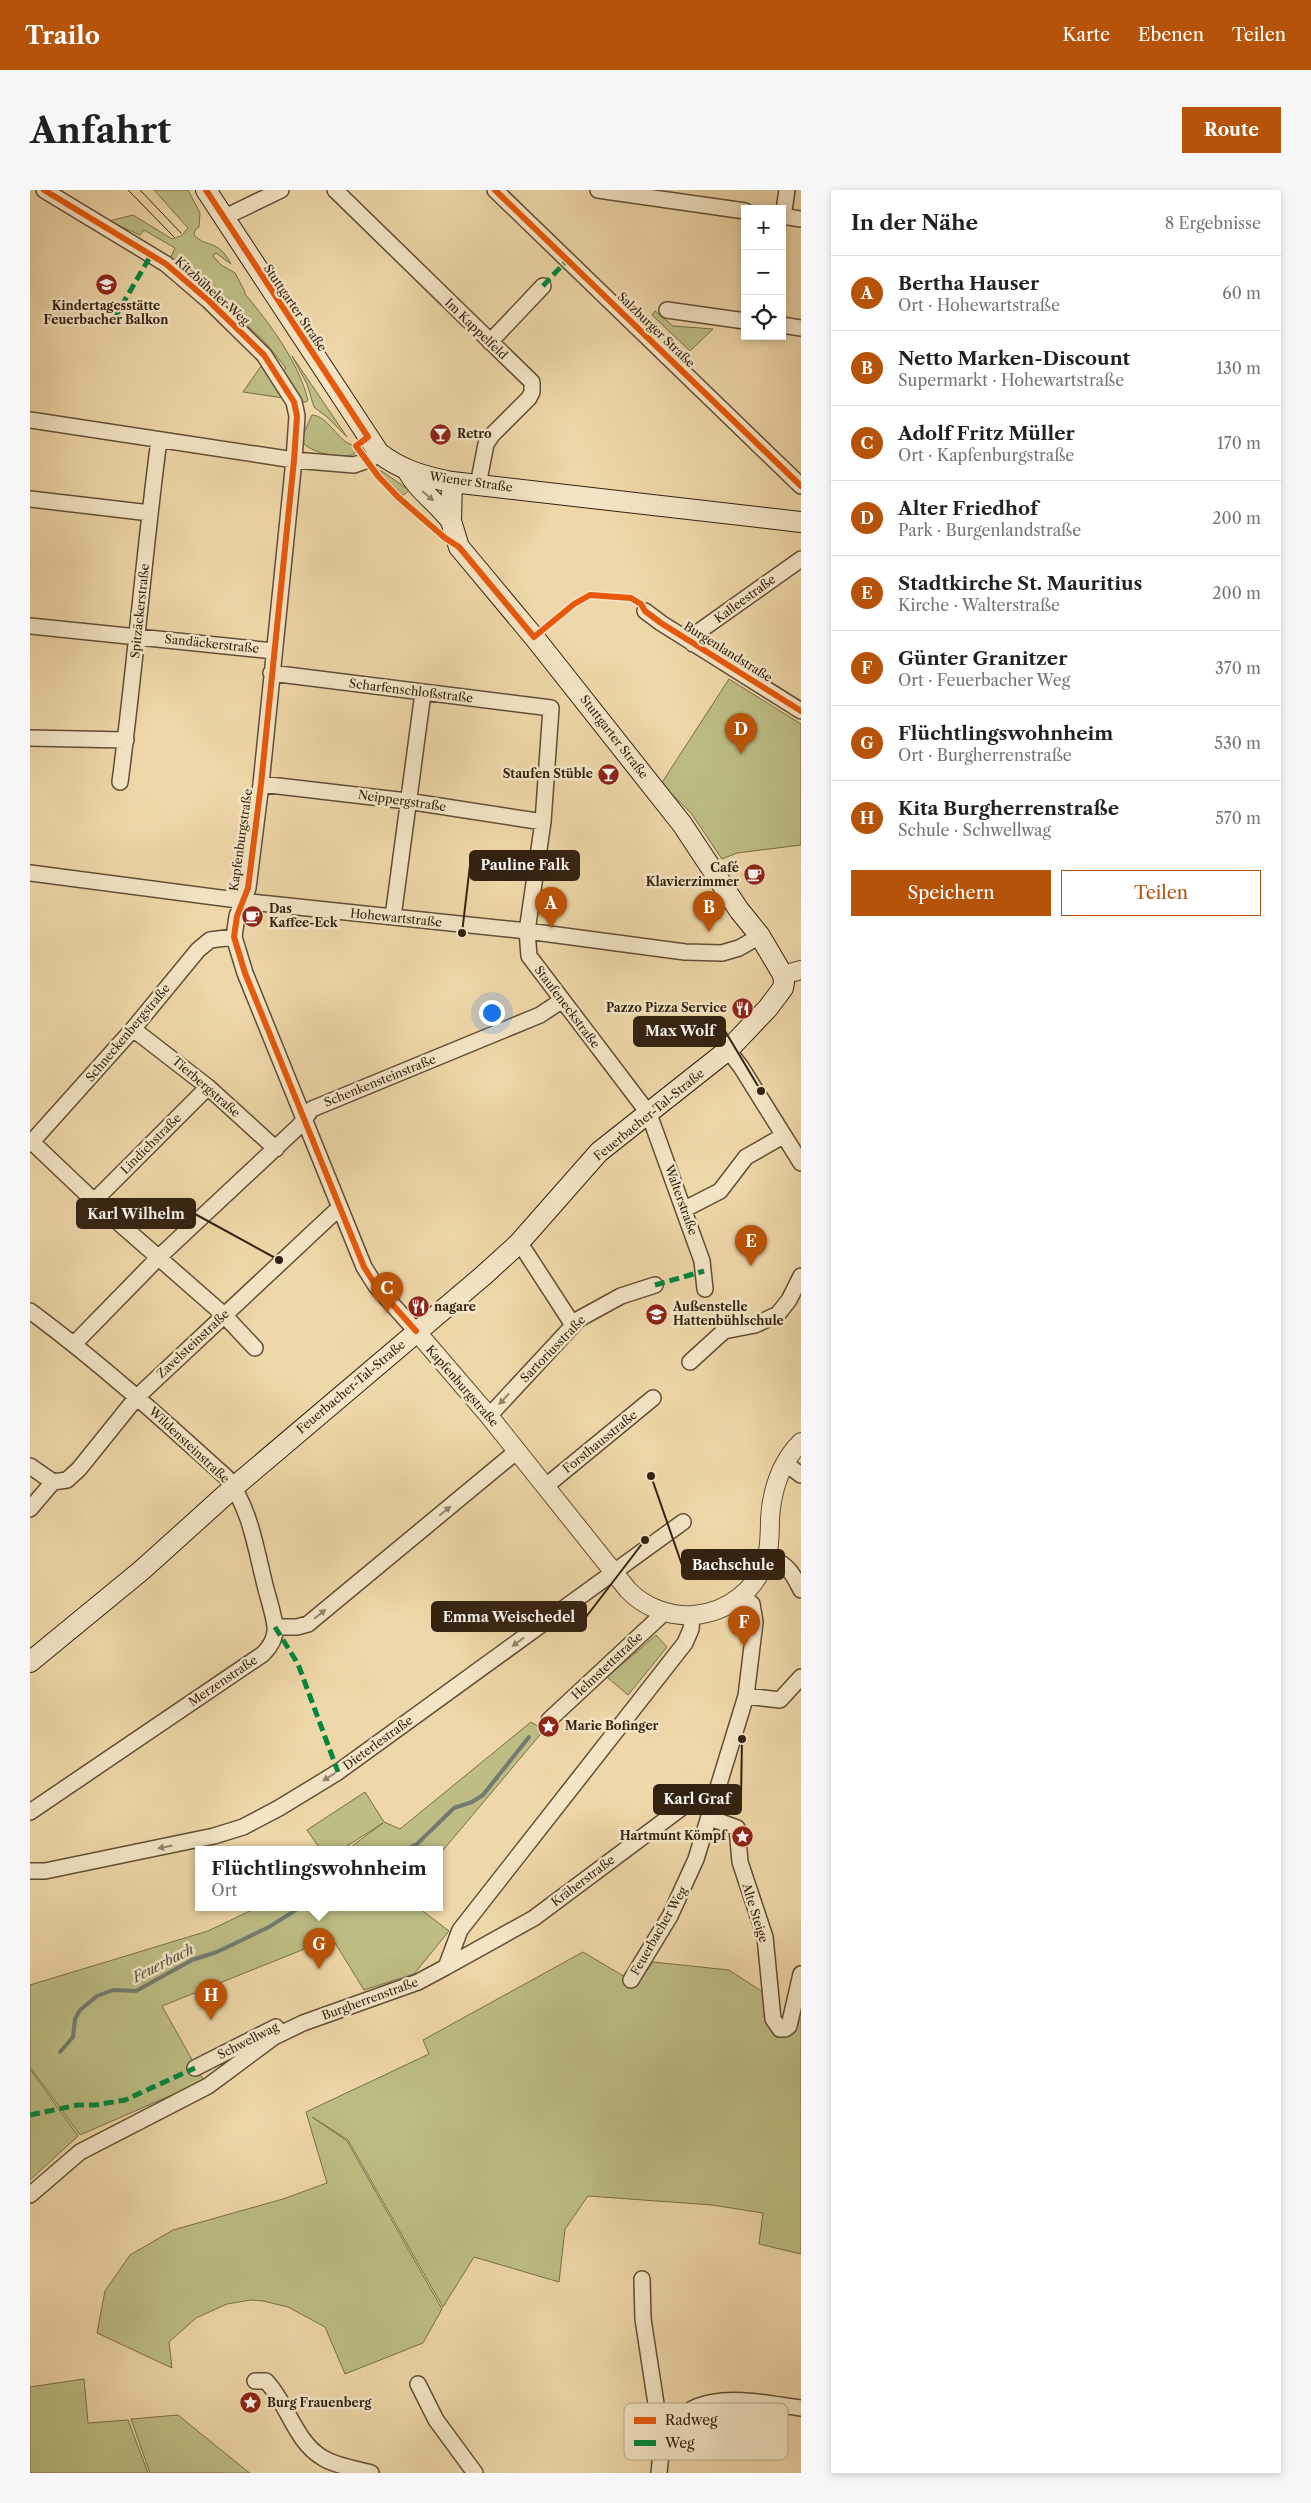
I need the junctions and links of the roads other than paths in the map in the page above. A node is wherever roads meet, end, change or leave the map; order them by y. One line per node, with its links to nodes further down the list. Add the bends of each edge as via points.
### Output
1 (44, 190): 22 (street, Kitzbüheler Weg, via 166,264 264,355 294,402 297,416)
2 (206, 190): 11 (main road, Stuttgarter Straße)
3 (281, 190): 11 (street)
4 (335, 190): 18 (street, Im Kappelfeld)
5 (495, 190): 26 (street, Salzburger Straße)
6 (598, 190): 9 (street)
7 (787, 190): 8 (street)
8 (785, 205)
9 (741, 210)
10 (786, 217): 12 (street)
11 (222, 218): 21 (main road, Stuttgarter Straße)
12 (801, 219)
13 (543, 286): 18 (street)
14 (667, 310): 15 (street)
15 (741, 320)
16 (786, 326): 17 (street)
17 (801, 328)
18 (490, 342): 25 (street, Im Kappelfeld, via 532,382 533,388 529,398 486,444)
19 (30, 420): 20 (street)
20 (159, 440): 22 (street); 28 (street, Spitzäckerstraße)
21 (379, 453): 22 (street, via 354,465); 23 (main road, Wiener Straße)
22 (294, 460): 36 (street, Kapfenburgstraße)
23 (407, 470): 24 (main road, Wiener Straße); 29 (main road, one-way to 29, via 416,486 442,508)
24 (452, 482): 25 (main road, Wiener Straße); 29 (main road, Stuttgarter Straße)
25 (478, 484): 30 (main road, Wiener Straße)
26 (801, 486)
27 (30, 499): 28 (street)
28 (150, 512): 34 (street, Spitzäckerstraße)
29 (452, 522): 51 (main road, Stuttgarter Straße, via 459,547 657,792)
30 (801, 522)
31 (801, 559): 35 (street, Kalleestraße, via 701,630)
32 (645, 611): 35 (street, Burgenlandstraße)
33 (30, 626): 34 (street, Sandäckerstraße)
34 (138, 638): 36 (street, Sandäckerstraße, via 165,638); 42 (street, Spitzäckerstraße)
35 (693, 644): 40 (street, Burgenlandstraße)
36 (274, 651): 37 (street, Kapfenburgstraße)
37 (271, 673): 38 (street, Scharfenschloßstraße); 44 (street, Kapfenburgstraße)
38 (423, 693): 39 (street, Scharfenschloßstraße); 45 (street)
39 (552, 708): 46 (street, Staufeneckstraße)
40 (801, 711)
41 (30, 738): 42 (street)
42 (126, 740): 43 (street, Spitzäckerstraße)
43 (120, 782)
44 (261, 784): 45 (street, Neippergstraße); 48 (street, Kapfenburgstraße, via 248,888)
45 (407, 801): 46 (street, Neippergstraße); 49 (street)
46 (543, 822): 50 (street, Staufeneckstraße)
47 (30, 873): 48 (street, Hohewartstraße)
48 (243, 901): 49 (street, Hohewartstraße); 52 (street, Kapfenburgstraße)
49 (393, 917): 50 (street, Hohewartstraße)
50 (527, 931): 51 (street, Hohewartstraße, via 686,952 722,953); 54 (street, Staufeneckstraße, via 529,956)
51 (760, 936): 53 (main road, Stuttgarter Straße)
52 (234, 937): 55 (street, Schneckenbergstraße, via 210,940 198,950); 59 (street, Kapfenburgstraße, via 245,973)
53 (792, 973): 56 (main road, Feuerbacher-Tal-Straße, via 778,997)
54 (561, 1000): 58 (street, Staufeneckstraße); 59 (street, Schenkensteinstraße, via 540,1015 312,1110)
55 (133, 1029): 57 (street, Tierbergstraße); 61 (street, Schneckenbergstraße)
56 (728, 1050): 58 (main road, Feuerbacher-Tal-Straße); 60 (street)
57 (208, 1087): 62 (street, Tierbergstraße); 64 (street, Lindichstraße)
58 (649, 1114): 66 (street, Walterstraße); 67 (main road, Feuerbacher-Tal-Straße, via 599,1152)
59 (305, 1120): 62 (street, Schenkensteinstraße); 65 (street, Kapfenburgstraße)
60 (783, 1136): 63 (street); 66 (street, via 746,1157 720,1191)
61 (32, 1143): 64 (street)
62 (276, 1149): 68 (street, Schenkensteinstraße)
63 (801, 1163)
64 (94, 1201): 68 (street)
65 (339, 1208): 73 (street, Zavelsteinstraße); 75 (street, Kapfenburgstraße, via 370,1278)
66 (685, 1209): 71 (street, Walterstraße, via 702,1261)
67 (518, 1244): 74 (street); 75 (main road, Feuerbacher-Tal-Straße)
68 (159, 1257): 73 (street); 76 (street, Schenkensteinstraße)
69 (801, 1276): 78 (street, via 790,1300 778,1314 755,1325 724,1331)
70 (655, 1285): 74 (street, Sartoriusstraße, via 608,1302)
71 (705, 1289)
72 (30, 1311): 76 (street, Wildensteinstraße)
73 (224, 1315): 77 (street); 79 (street, Zavelsteinstraße)
74 (573, 1325): 81 (street, Sartoriusstraße, one-way to 81)
75 (416, 1332): 81 (street, Kapfenburgstraße); 89 (main road, Feuerbacher-Tal-Straße)
76 (74, 1344): 79 (street, Wildensteinstraße)
77 (255, 1348)
78 (690, 1362)
79 (137, 1397): 87 (street, Zavelsteinstraße, via 79,1469 67,1480); 89 (street, Wildensteinstraße)
80 (653, 1398): 88 (street, Forsthausstraße)
81 (489, 1416): 83 (street, Kapfenburgstraße)
82 (801, 1442): 84 (street)
83 (517, 1451): 88 (street, Kapfenburgstraße); 98 (street, one-way to 83, via 308,1624)
84 (785, 1464): 86 (street); 92 (street, via 773,1494)
85 (30, 1466): 87 (street)
86 (801, 1475)
87 (53, 1482): 90 (street, Zavelsteinstraße)
88 (546, 1486): 93 (street, Kapfenburgstraße)
89 (234, 1487): 98 (street, Wildensteinstraße, via 241,1498 251,1531); 99 (main road, Feuerbacher-Tal-Straße, via 142,1570)
90 (30, 1509)
91 (683, 1522): 93 (street, Dieterlestraße)
92 (767, 1557): 94 (street, via 786,1564); 95 (street)
93 (614, 1573): 96 (street, Kapfenburgstraße, via 634,1597); 106 (street, Dieterlestraße, one-way to 106, via 338,1772 279,1808 243,1826 182,1844 45,1871)
94 (801, 1590)
95 (743, 1596): 97 (street, Kapfenburgstraße, via 721,1609); 101 (street, Feuerbacher Weg, via 752,1604 755,1622)
96 (665, 1612): 97 (street, Kapfenburgstraße); 102 (street, Helmstettstraße)
97 (692, 1615): 107 (street, via 685,1643 460,1930)
98 (275, 1627): 104 (street, Merzenstraße, via 271,1644 263,1654)
99 (30, 1662)
100 (801, 1677): 101 (street, via 780,1700)
101 (746, 1696): 103 (street, Feuerbacher Weg)
102 (549, 1720)
103 (716, 1792): 105 (street, Feuerbacher Weg); 107 (street, Kräherstraße, via 700,1794 534,1918)
104 (30, 1812)
105 (710, 1818): 108 (street, Alte Steige, via 737,1828 740,1862 764,1937 771,2005 776,2026 785,2030 789,2026); 109 (street, Feuerbacher Weg, via 684,1889)
106 (30, 1871)
107 (446, 1967): 110 (street, Burgherrenstraße, via 418,1982)
108 (801, 1974)
109 (631, 1980)
110 (303, 2023): 111 (street, Schwellwag, via 289,2022 274,2027); 112 (street, Burgherrenstraße, via 274,2037 208,2086 80,2152)
111 (195, 2068)
112 (30, 2195)
113 (642, 2279): 116 (street, via 643,2319)
114 (255, 2381): 122 (street, via 266,2381 276,2392 308,2448 324,2459)
115 (418, 2384): 123 (street, via 436,2420)
116 (656, 2403)
117 (710, 2403): 118 (street)
118 (760, 2403)
119 (788, 2406): 120 (street)
120 (801, 2408)
121 (660, 2460): 124 (street)
122 (371, 2473)
123 (475, 2473)
124 (659, 2473)

